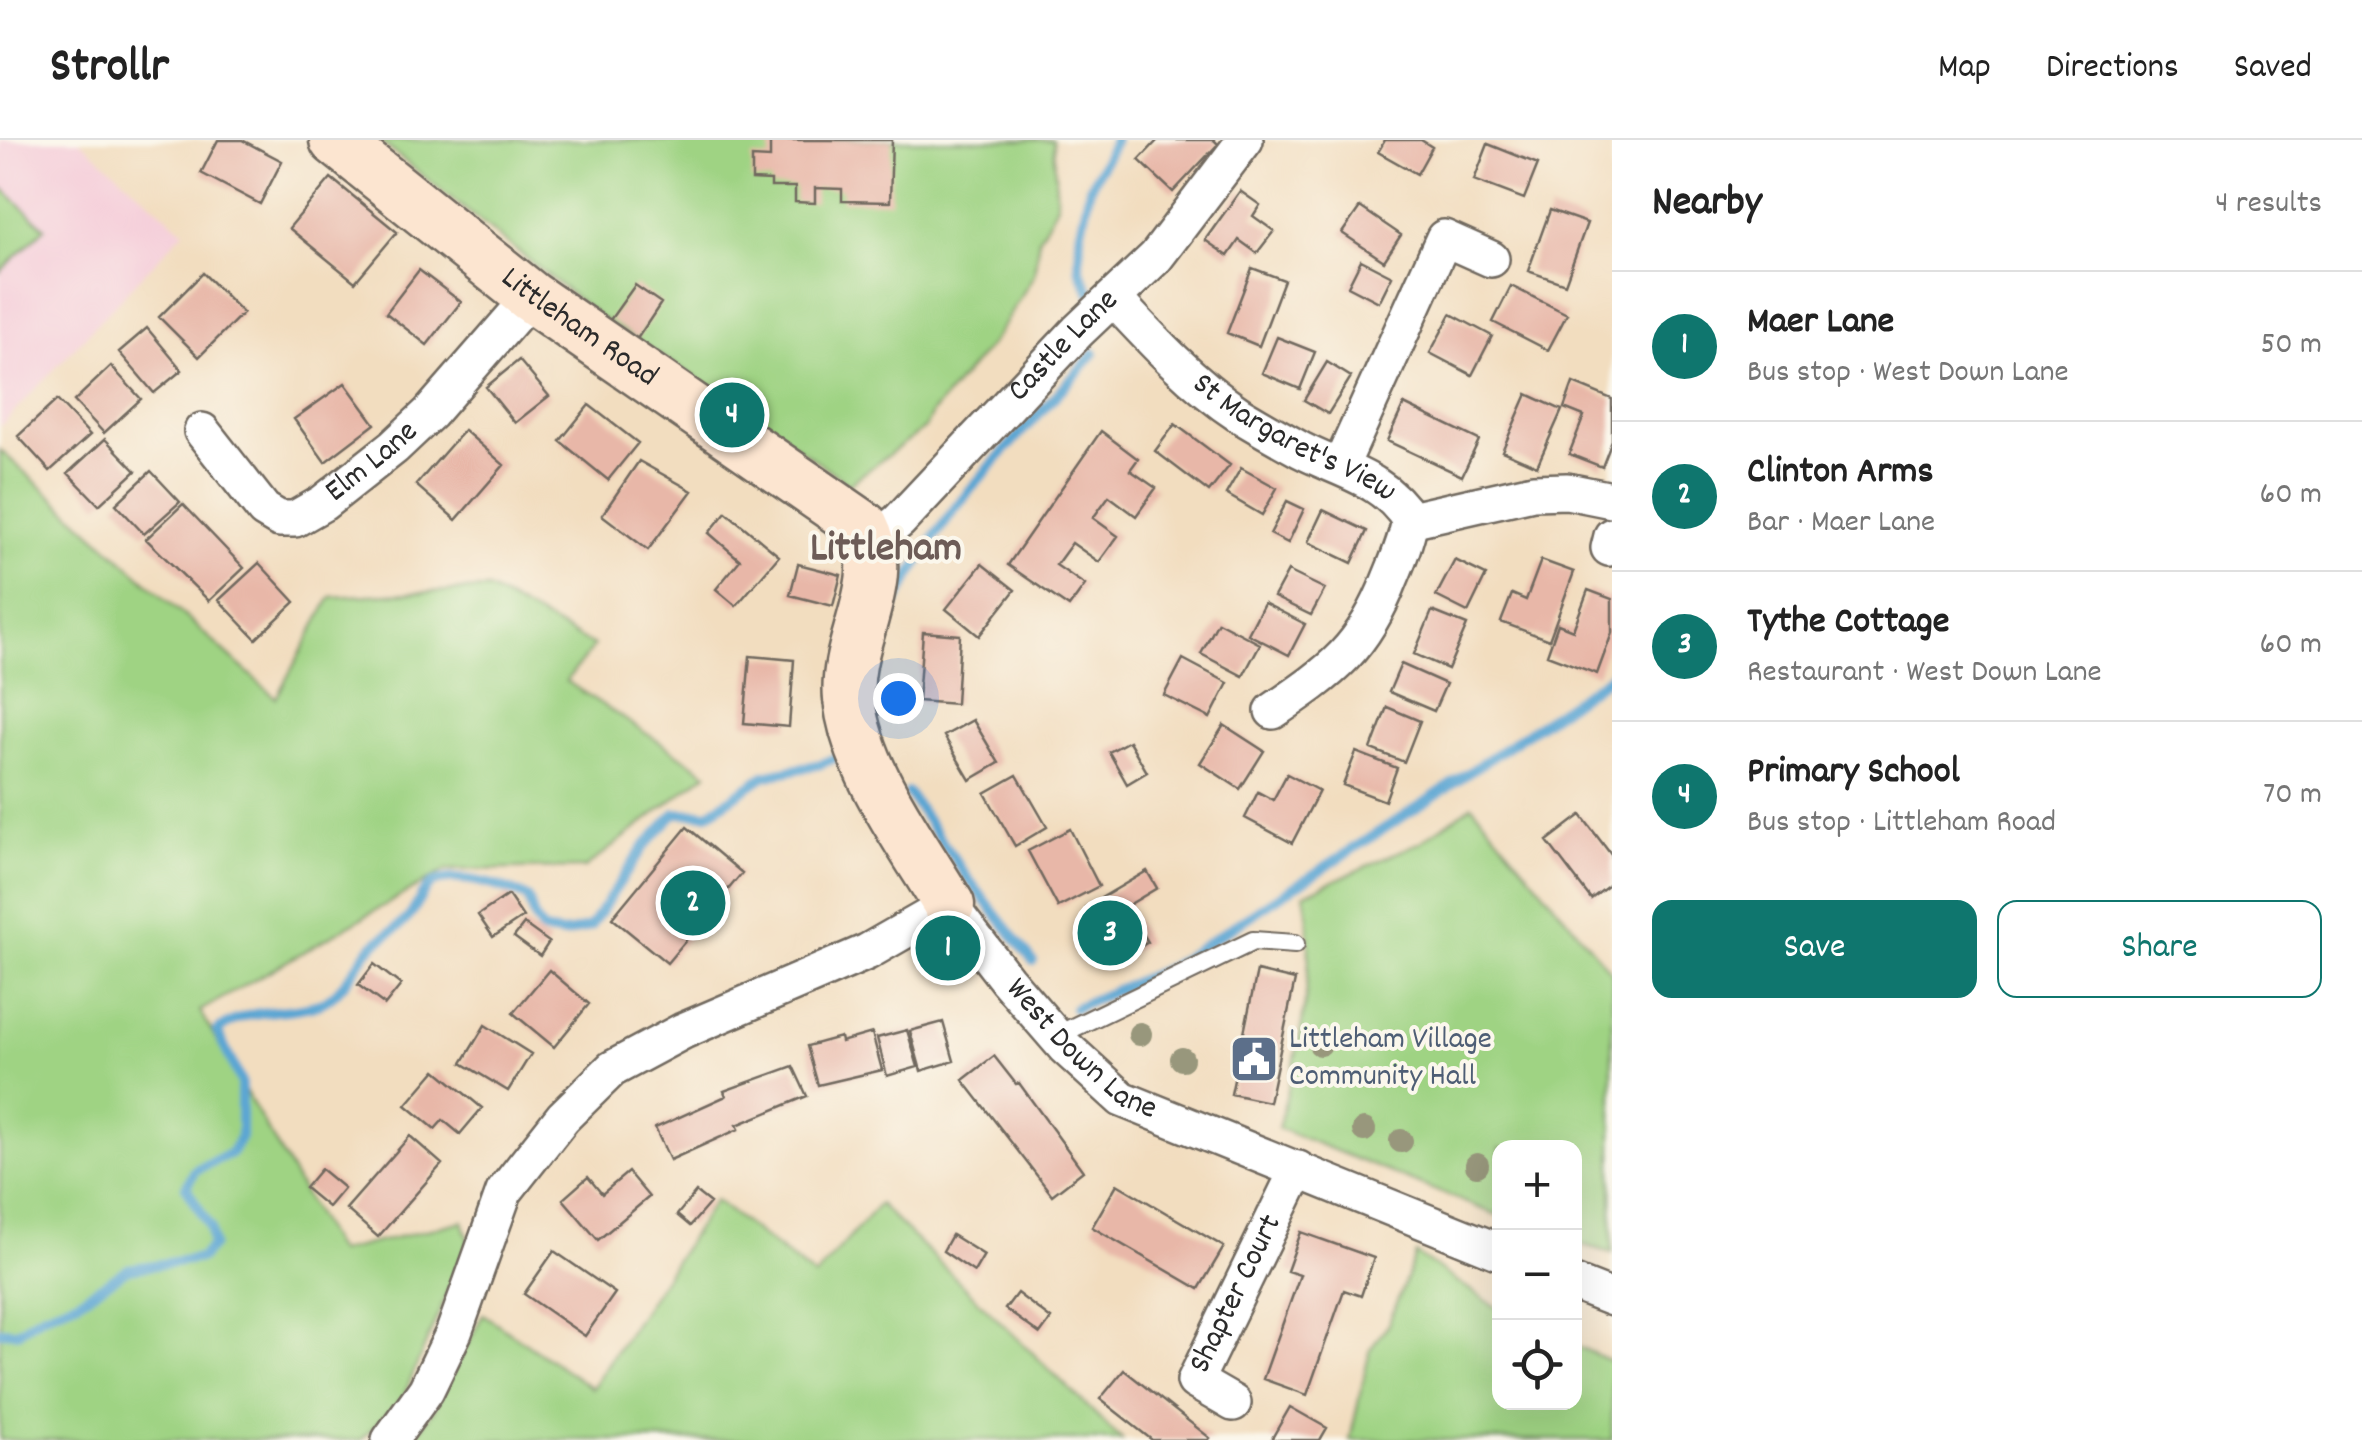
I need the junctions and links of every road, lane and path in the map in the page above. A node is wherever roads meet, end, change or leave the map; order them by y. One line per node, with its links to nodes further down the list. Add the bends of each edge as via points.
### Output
1 (335, 140): 4 (street, Littleham Road)
2 (1245, 140): 5 (street, Castle Lane, via 1156,257)
3 (1491, 259): 7 (street, via 1444,238)
4 (530, 297): 6 (street, Elm Lane, via 430,413 295,519 264,510); 10 (street, Littleham Road, via 863,526)
5 (1114, 299): 7 (street, St Margaret's View, via 1238,414); 10 (street, Castle Lane)
6 (202, 431)
7 (1341, 466): 9 (street, St Margaret's View, via 1390,494)
8 (1612, 500): 9 (street, St Margaret's View, via 1568,490 1533,492)
9 (1410, 520): 11 (street, via 1362,638)
10 (872, 543): 12 (street, West Down Lane, via 874,567 848,693 859,746)
11 (1274, 711)
12 (949, 905): 14 (street, West Down Lane); 20 (street, via 867,952 612,1069 562,1117 504,1192 440,1361)
13 (1295, 944): 14 (lane, via 1253,941)
14 (1056, 1036): 15 (street, West Down Lane, via 1122,1098)
15 (1298, 1169): 16 (street, West Down Lane); 19 (street, Shapter Court, via 1195,1381)
16 (1492, 1249)
17 (1582, 1286): 18 (street)
18 (1612, 1298)
19 (1233, 1403)
20 (390, 1440)

